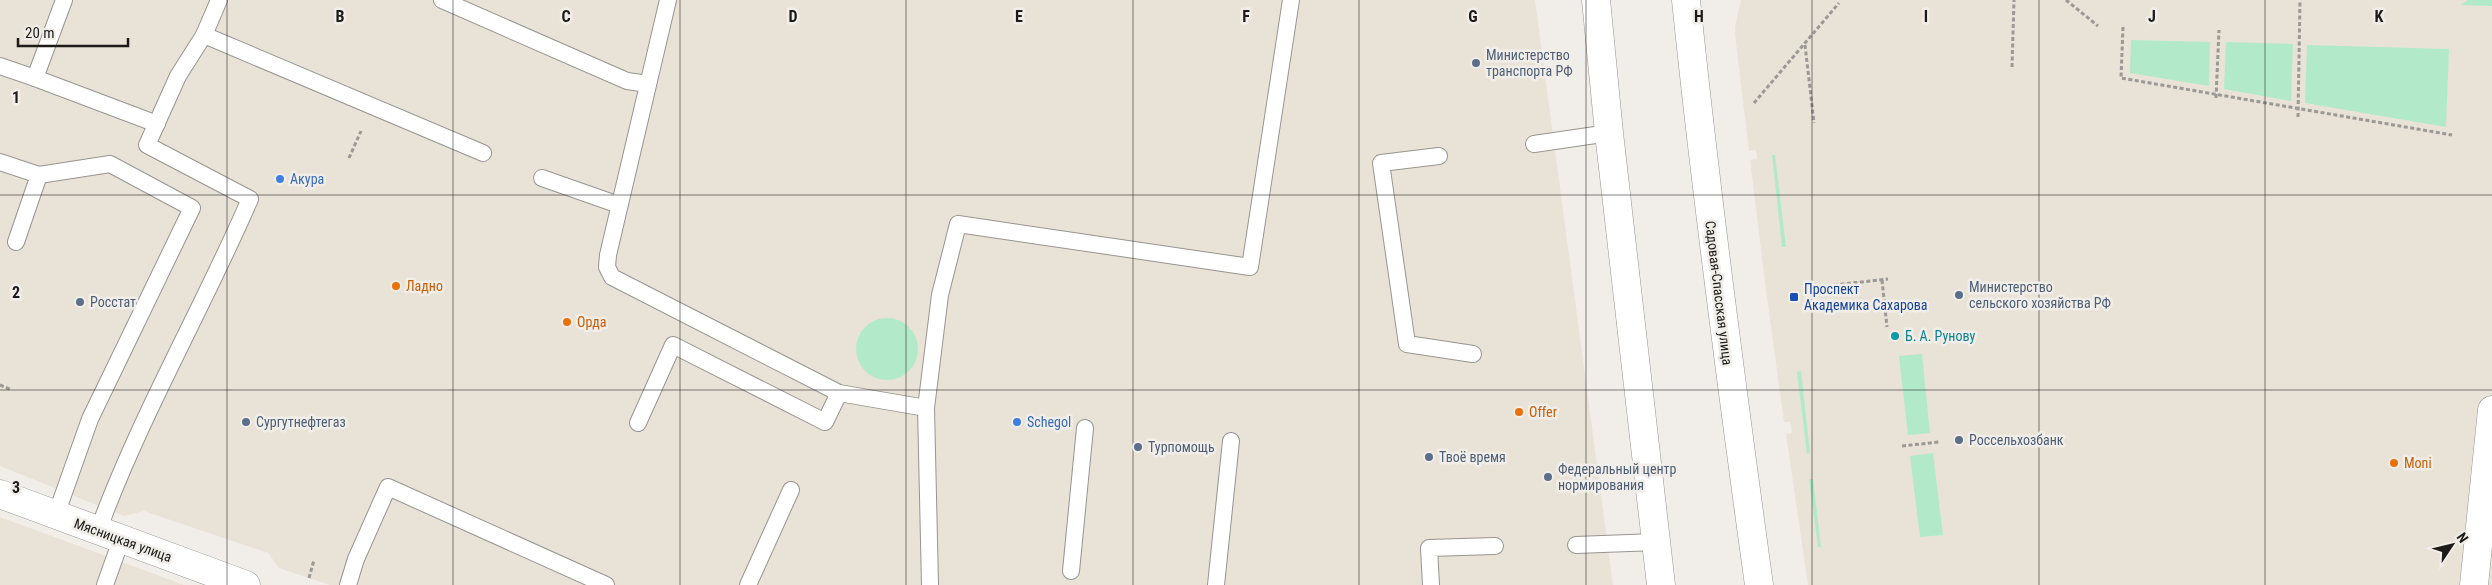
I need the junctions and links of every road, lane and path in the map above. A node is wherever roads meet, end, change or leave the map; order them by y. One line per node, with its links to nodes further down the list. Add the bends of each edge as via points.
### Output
1 (64, 0): 21 (lane)
2 (219, 0): 17 (lane)
3 (442, 0): 22 (lane, via 627,80)
4 (668, 0): 22 (lane)
5 (1291, 0): 49 (lane, via 1250,267 958,224 940,295)
6 (1596, 0): 15 (main road)
7 (1608, 0): 15 (main road, via 1600,15)
8 (2014, 0): 20 (path)
9 (2066, 0): 13 (path)
10 (2300, 0): 25 (path)
11 (1839, 4): 18 (path)
12 (1685, 7): 75 (main road, Садовая-Спасская улица)
13 (2098, 26)
14 (2123, 27): 23 (path, via 2121,78)
15 (1599, 30): 30 (main road)
16 (2218, 30): 23 (path)
17 (204, 35): 28 (lane, via 178,76); 33 (lane)
18 (1805, 43): 24 (path); 27 (path)
19 (0, 66): 21 (lane)
20 (2012, 67)
21 (35, 78): 28 (lane)
22 (648, 84): 39 (lane)
23 (2216, 96): 25 (path)
24 (1754, 103)
25 (2298, 109): 26 (path); 31 (path)
26 (2298, 117)
27 (1814, 123)
28 (157, 124): 59 (lane, via 147,145 250,199 113,490)
29 (360, 132): 35 (path)
30 (1609, 133): 32 (lane); 60 (main road)
31 (2452, 135)
32 (1534, 144)
33 (483, 153)
34 (1440, 156): 45 (lane, via 1381,163 1408,344)
35 (349, 158)
36 (0, 162): 37 (lane)
37 (39, 175): 40 (lane); 58 (lane, via 110,164 192,208 90,419)
38 (542, 178): 39 (lane)
39 (619, 204): 48 (lane, via 608,255 607,266 612,277)
40 (16, 242)
41 (1888, 279): 42 (path)
42 (1882, 280): 43 (path); 44 (path)
43 (1834, 286)
44 (1888, 327)
45 (1473, 354)
46 (0, 385): 47 (path)
47 (12, 390)
48 (839, 393): 49 (lane); 51 (lane, via 825,422 673,345)
49 (926, 408): 71 (lane)
50 (2492, 410): 76 (main road)
51 (638, 424)
52 (1085, 428): 64 (lane)
53 (1231, 441): 72 (lane)
54 (1939, 442): 55 (path)
55 (1902, 446)
56 (791, 490): 70 (lane)
57 (0, 494): 58 (main road, Мясницкая улица)
58 (56, 515): 59 (main road, Мясницкая улица)
59 (110, 535): 66 (lane); 67 (main road, Мясницкая улица)
60 (1656, 542): 61 (lane); 74 (main road)
61 (1576, 545)
62 (1495, 546): 73 (lane, via 1429,548)
63 (314, 560): 65 (path)
64 (1071, 572)
65 (309, 578)
66 (105, 585)
67 (246, 585)
68 (348, 585): 69 (lane, via 388,487)
69 (606, 585)
70 (748, 585)
71 (930, 585)
72 (1216, 585)
73 (1431, 585)
74 (1661, 585)
75 (1759, 585)
76 (2474, 585)

